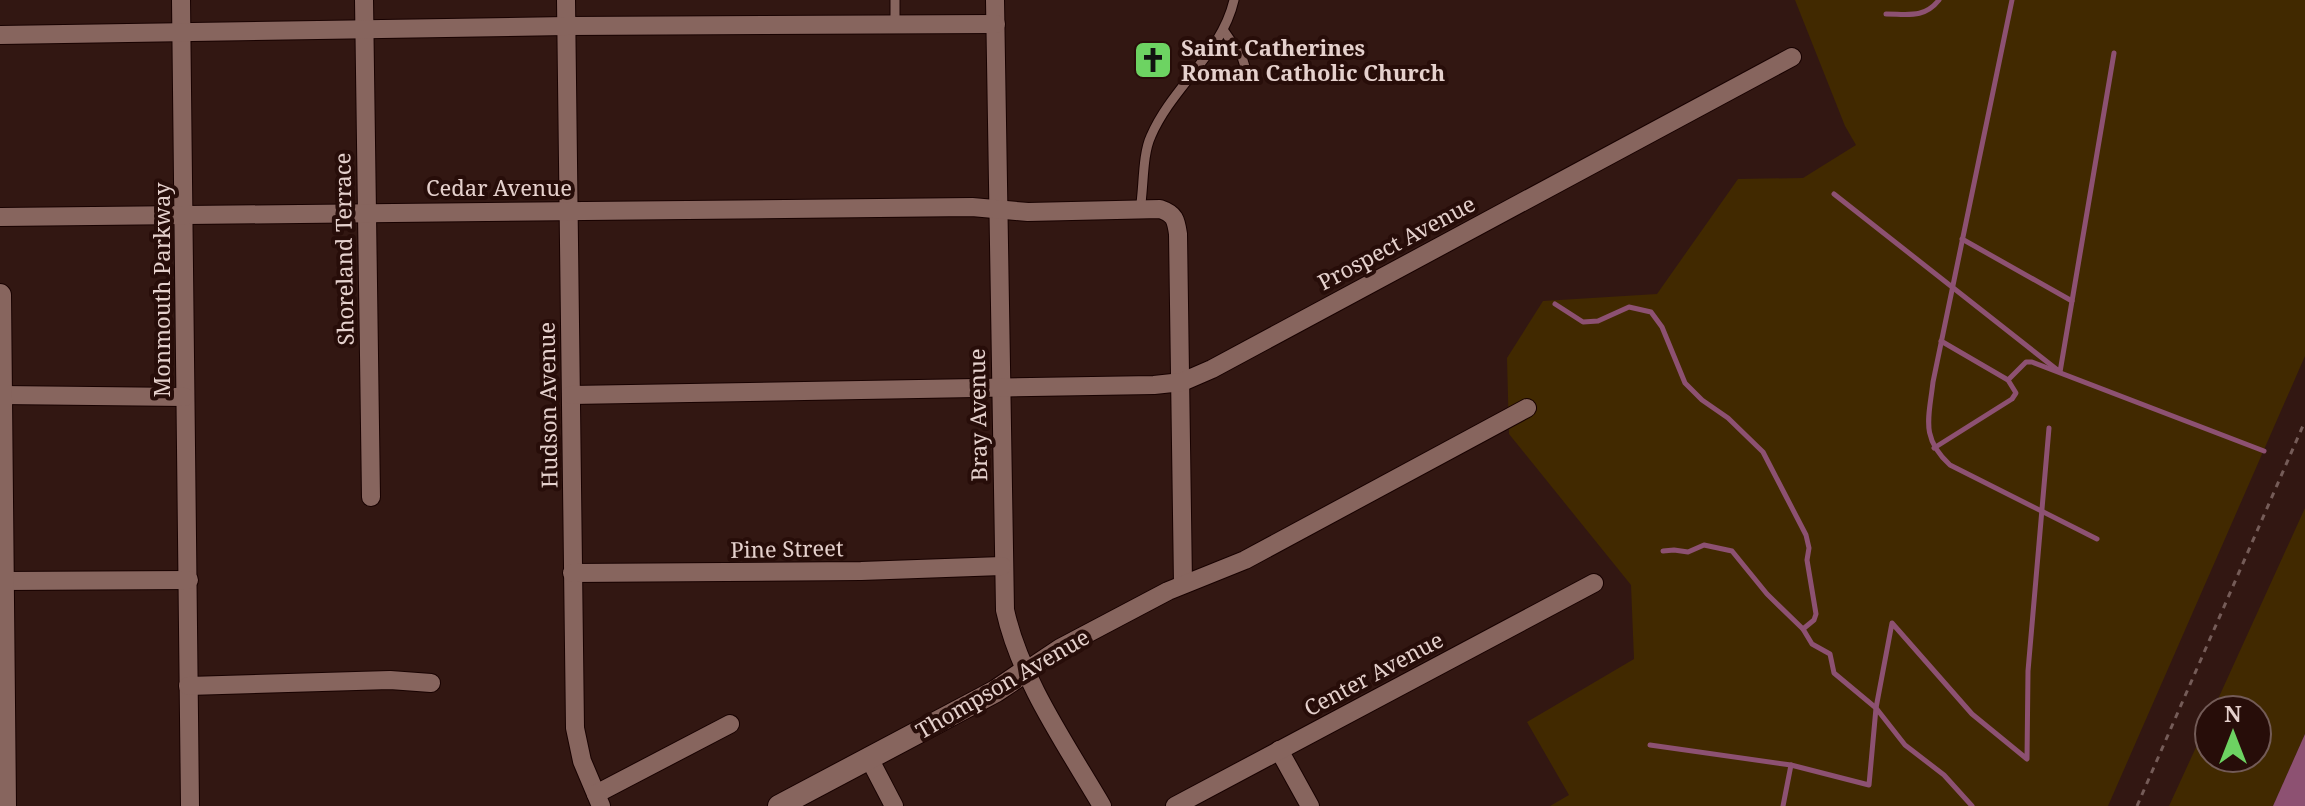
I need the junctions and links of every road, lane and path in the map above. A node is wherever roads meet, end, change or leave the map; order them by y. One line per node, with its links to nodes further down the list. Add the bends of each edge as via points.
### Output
1 (181, 0): 12 (street, Monmouth Parkway)
2 (364, 0): 10 (street, Shoreland Terrace)
3 (566, 0): 9 (street, Hudson Avenue)
4 (895, 0): 8 (lane)
5 (995, 0): 7 (street, Bray Avenue)
6 (1234, 0): 11 (lane)
7 (996, 24): 8 (street); 16 (street, Bray Avenue)
8 (895, 25): 9 (street)
9 (567, 26): 10 (street); 17 (street, Hudson Avenue)
10 (366, 30): 12 (street); 19 (street, Shoreland Terrace)
11 (1224, 31): 15 (lane); 18 (lane, via 1149,139)
12 (182, 33): 13 (street); 20 (street, Monmouth Parkway)
13 (0, 35)
14 (1792, 57): 23 (street, Prospect Avenue)
15 (1247, 73)
16 (999, 209): 17 (street, Cedar Avenue); 18 (street, Cedar Avenue); 25 (street, Bray Avenue)
17 (569, 210): 19 (street, Cedar Avenue); 26 (street, Hudson Avenue)
18 (1140, 210): 23 (street, Cedar Avenue, via 1160,209 1176,219)
19 (366, 212): 20 (street, Cedar Avenue); 30 (street, Shoreland Terrace)
20 (184, 214): 21 (street, Cedar Avenue); 27 (street, Monmouth Parkway)
21 (0, 217)
22 (0, 295): 24 (street)
23 (1182, 382): 25 (street, Prospect Avenue); 37 (street)
24 (1, 387): 27 (street); 31 (street)
25 (1000, 388): 26 (street, Prospect Avenue); 32 (street, Bray Avenue)
26 (571, 395): 33 (street, Hudson Avenue)
27 (185, 397): 34 (street, Monmouth Parkway)
28 (1527, 408): 37 (street, Thompson Avenue, via 1245,560)
29 (2305, 421): 53 (path)
30 (371, 497)
31 (1, 527): 35 (street)
32 (1002, 566): 33 (street, Pine Street); 38 (street, Bray Avenue, via 1008,626)
33 (572, 573): 45 (street, Hudson Avenue, via 575,728)
34 (189, 580): 35 (street); 40 (street, Monmouth Parkway)
35 (2, 581): 41 (street)
36 (1594, 583): 43 (street, Center Avenue)
37 (1183, 584): 38 (street, Thompson Avenue)
38 (1027, 670): 44 (street, Thompson Avenue); 50 (street, Bray Avenue)
39 (431, 683): 40 (street)
40 (188, 686): 47 (street, Monmouth Parkway)
41 (2, 697): 46 (street)
42 (730, 724): 45 (street)
43 (1279, 750): 51 (street, Center Avenue); 52 (street)
44 (869, 758): 48 (street, Thompson Avenue); 49 (street)
45 (598, 800)
46 (5, 806)
47 (190, 806)
48 (779, 806)
49 (894, 806)
50 (1102, 806)
51 (1175, 806)
52 (1310, 806)
53 (2137, 806)

